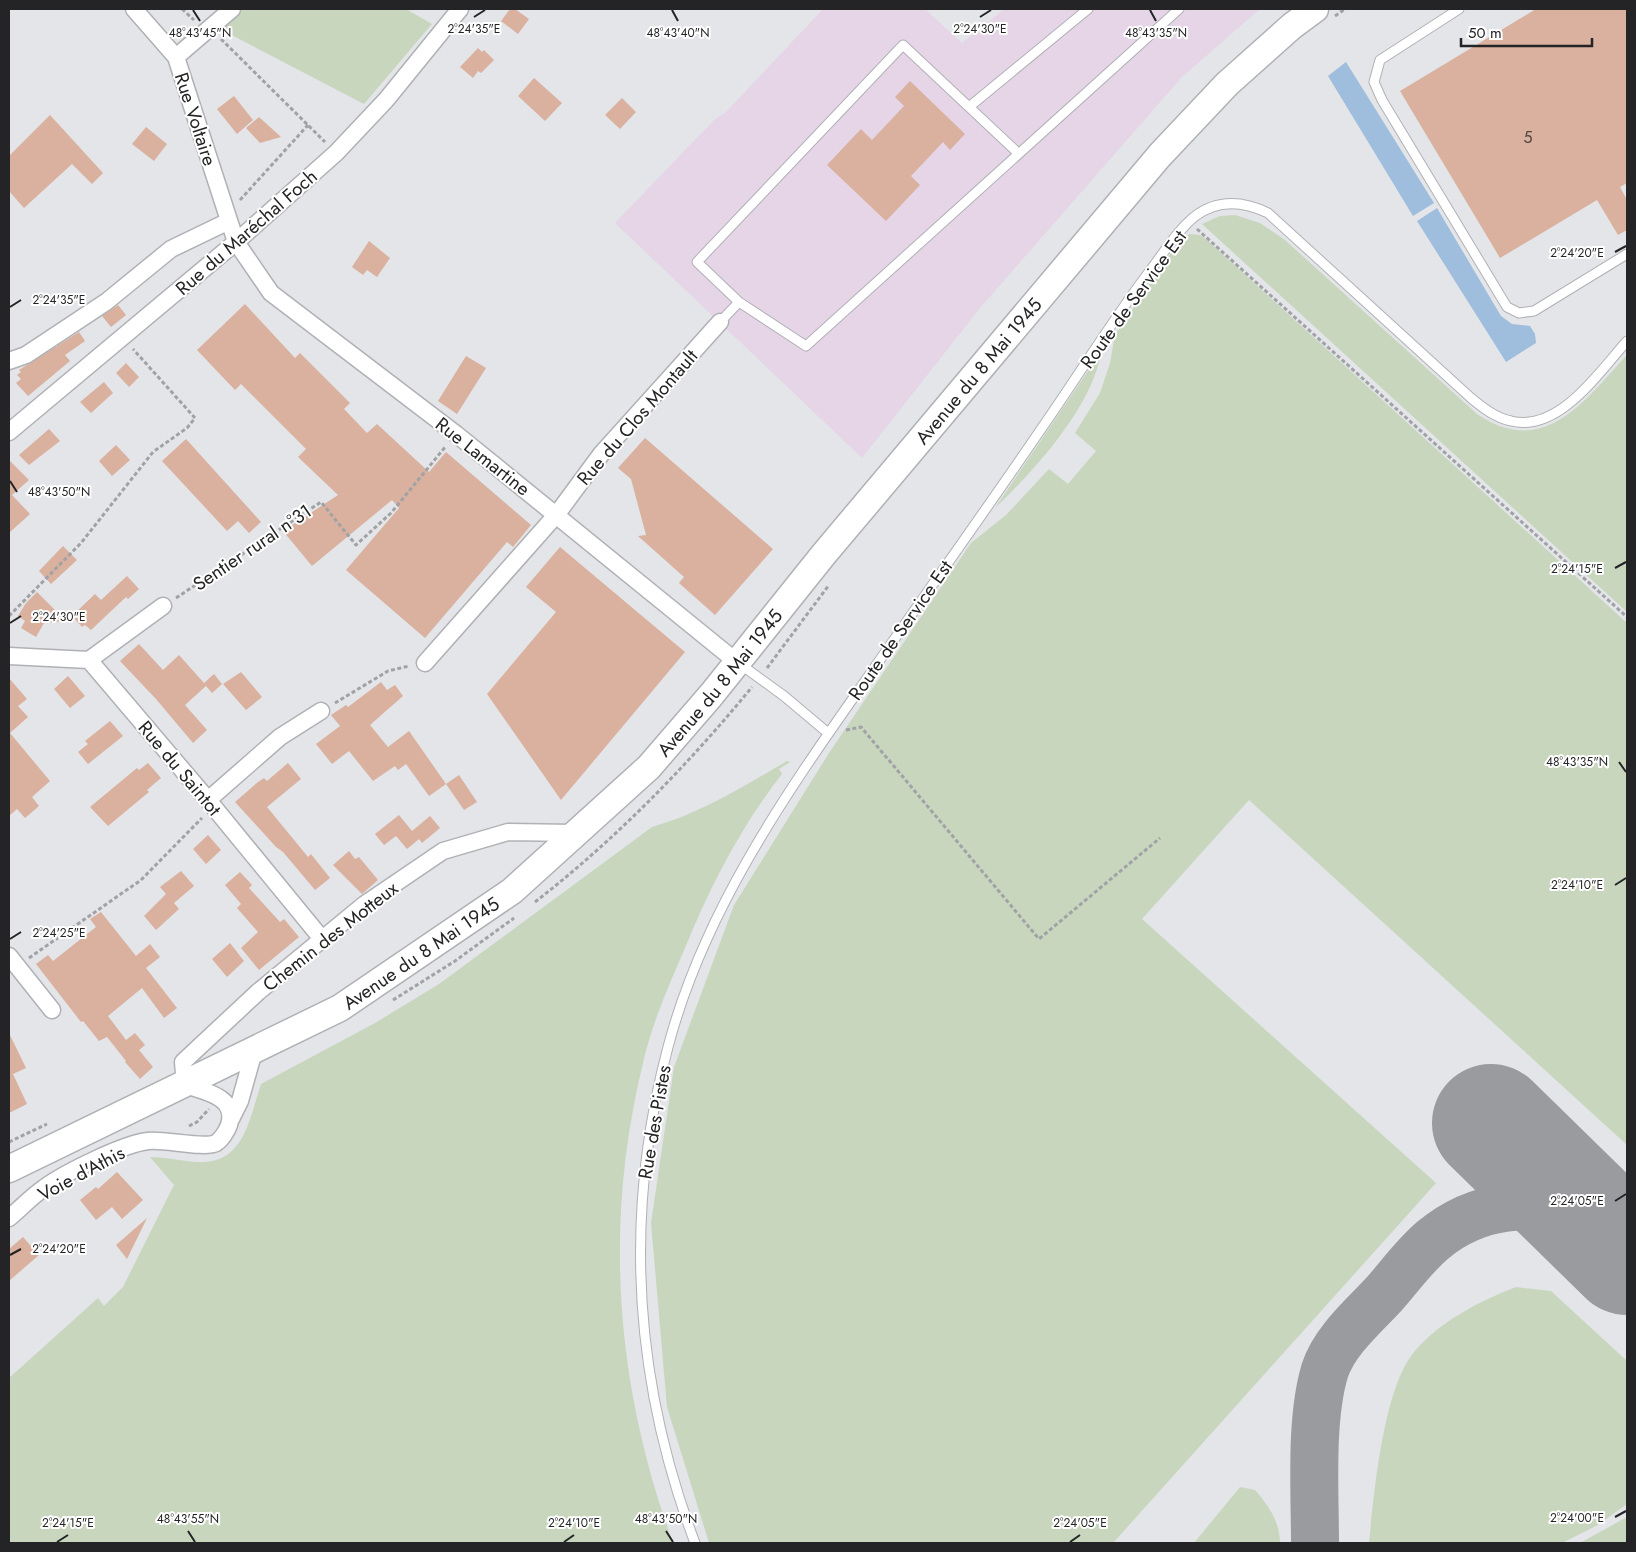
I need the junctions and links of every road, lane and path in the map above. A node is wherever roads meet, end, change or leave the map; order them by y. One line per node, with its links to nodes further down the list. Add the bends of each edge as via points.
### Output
1 (134, 9): 9 (street, Rue Voltaire)
2 (232, 9): 8 (street)
3 (460, 9): 12 (street, Rue du Maréchal Foch, via 386,100)
4 (1088, 9): 10 (lane)
5 (1179, 9): 13 (lane)
6 (1315, 9): 32 (main road, Avenue du 8 Mai 1945, via 1227,84 1160,155 824,554)
7 (1459, 9): 17 (lane, via 1380,60 1374,82 1507,307 1519,313 1534,311)
8 (210, 27): 9 (street); 11 (path)
9 (176, 57): 14 (street, Rue Voltaire)
10 (969, 107): 13 (lane); 18 (lane, via 902,45 697,262)
11 (308, 125): 12 (path); 14 (path)
12 (336, 153): 16 (street, Rue du Maréchal Foch)
13 (1018, 153): 18 (lane, via 806,346)
14 (228, 218): 16 (street, Rue Voltaire); 22 (street, via 171,249 106,302 26,355)
15 (1189, 222): 21 (lane, Route de Service Est, via 1213,206 1226,204 1237,203 1268,213 1471,398 1495,415 1512,422 1539,420 1556,414 1573,401); 28 (path); 36 (lane, Route de Service Est, via 1132,294)
16 (236, 242): 20 (street, Rue du Maréchal Foch); 24 (street, Rue Lamartine, via 280,302)
17 (1627, 254)
18 (739, 302): 19 (lane)
19 (720, 322): 25 (street, Rue du Clos Montault, via 602,453)
20 (122, 337): 23 (street, Rue du Maréchal Foch); 27 (path, via 195,418 187,428 153,452 81,544)
21 (1627, 341)
22 (9, 361)
23 (9, 432)
24 (456, 434): 25 (street, Rue Lamartine); 26 (path, Sentier rural n°31, via 391,512 356,545 321,502)
25 (557, 514): 31 (street, Rue du Clos Montault); 32 (street, Rue Lamartine)
26 (163, 606): 30 (street)
27 (9, 616)
28 (1627, 617)
29 (9, 656): 30 (street)
30 (88, 660): 37 (street, Rue du Saintot)
31 (425, 663): 34 (path, via 388,671)
32 (738, 663): 33 (lane); 38 (main road, Avenue du 8 Mai 1945, via 648,766)
33 (760, 677): 35 (path, Avenue du 8 Mai 1945); 36 (lane)
34 (321, 711): 37 (street, via 280,737)
35 (728, 716)
36 (828, 734): 39 (path, via 861,727 1039,939); 50 (lane, Rue des Pistes, via 754,846 716,918 682,999 655,1101 643,1186 640,1241 645,1356 666,1456)
37 (211, 803): 40 (street, Rue du Saintot); 41 (path, via 141,880)
38 (575, 833): 40 (street, Chemin des Motteux, via 508,832 443,851 365,904); 43 (main road, Avenue du 8 Mai 1945, via 512,891 407,964 340,1008)
39 (1160, 838)
40 (322, 939): 44 (street, Chemin des Motteux, via 258,992 183,1062)
41 (13, 962): 42 (street)
42 (52, 1010)
43 (254, 1051): 44 (main road, Avenue du 8 Mai 1945); 45 (street, Voie d'Athis, via 240,1101)
44 (185, 1085): 45 (street, via 220,1097 228,1106); 48 (main road, Avenue du 8 Mai 1945)
45 (231, 1119): 49 (street, Voie d'Athis, via 222,1137 206,1146 147,1141 115,1150 44,1188)
46 (49, 1123): 47 (path)
47 (9, 1142)
48 (9, 1169)
49 (9, 1218)
50 (695, 1543)

